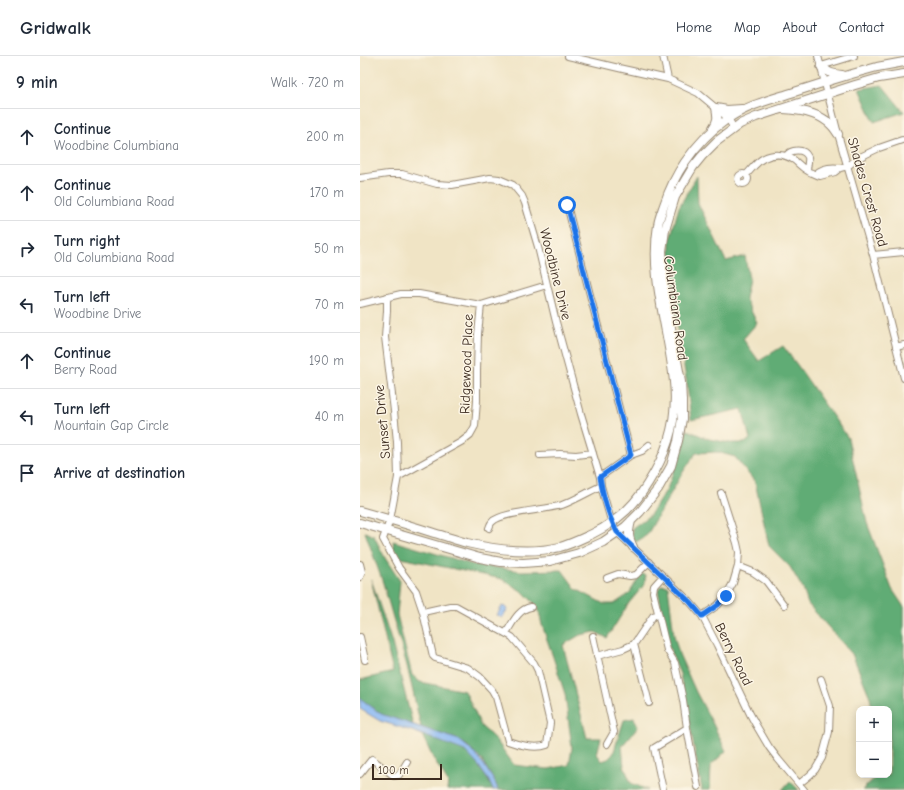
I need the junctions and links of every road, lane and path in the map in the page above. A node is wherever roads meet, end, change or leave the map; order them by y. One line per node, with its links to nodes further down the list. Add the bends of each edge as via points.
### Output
1 (568, 56): 11 (street)
2 (663, 56): 11 (street)
3 (818, 56): 6 (street, Shades Crest Road)
4 (854, 56): 6 (street)
5 (904, 62): 7 (main road, Columbiana Road)
6 (821, 66): 9 (main road, via 833,75); 12 (street, Shades Crest Road)
7 (877, 67): 9 (main road, Columbiana Road); 10 (main road)
8 (904, 74): 10 (main road, Columbiana Road)
9 (847, 75): 12 (main road, Columbiana Road)
10 (879, 78): 13 (main road, Columbiana Road)
11 (668, 79): 14 (street, via 698,93)
12 (825, 82): 13 (street, Shades Crest Road); 15 (main road, Columbiana Road)
13 (828, 93): 16 (main road, Columbiana Road); 20 (street, Shades Crest Road)
14 (716, 108): 15 (main road); 17 (street); 19 (main road, via 717,121)
15 (745, 109): 17 (main road, Columbiana Road)
16 (778, 109): 18 (main road, Columbiana Road, via 740,124); 20 (main road, via 802,111 819,116)
17 (728, 118): 18 (street); 19 (main road, Columbiana Road)
18 (734, 129): 37 (main road, Columbiana Road, via 716,142 693,167 675,197 665,230 662,251 664,278)
19 (712, 130): 37 (main road, Columbiana Road, via 700,142 669,189 658,223 656,274)
20 (838, 134): 23 (street, Shades Crest Road)
21 (903, 139): 23 (street, via 878,148)
22 (786, 156): 24 (street); 24 (street, via 795,150 804,153 808,157); 25 (street, via 764,158)
23 (848, 166): 24 (street, via 820,176); 29 (street, Shades Crest Road)
24 (807, 170)
25 (746, 175)
26 (360, 178): 30 (street, Woodbine Drive, via 402,174 437,184 452,185 490,178 513,185 526,203)
27 (567, 205): 41 (street)
28 (904, 252): 29 (street)
29 (873, 256): 35 (street, Shades Crest Road)
30 (547, 285): 33 (street); 39 (street, Woodbine Drive)
31 (387, 297): 32 (street); 33 (street, via 419,294); 42 (street, Sunset Drive, via 385,337 397,442)
32 (360, 304)
33 (481, 305): 42 (street, Ridgewood Place, via 475,426 470,435 461,442)
34 (904, 345): 35 (street)
35 (896, 347): 36 (street, Shades Crest Road)
36 (904, 378)
37 (677, 380): 48 (main road, Columbiana Road, via 682,401 682,419 673,458 658,489); 49 (main road, Columbiana Road, via 673,422 663,456 640,496)
38 (650, 445): 41 (street)
39 (593, 453): 40 (street); 43 (street, Woodbine Drive)
40 (540, 455)
41 (631, 455): 43 (street)
42 (398, 477): 47 (street, Sunset Drive)
43 (600, 477): 44 (street, Woodbine Drive)
44 (601, 486): 49 (street, Woodbine Drive); 51 (street, via 551,508 498,518)
45 (721, 493): 57 (street, via 737,543)
46 (360, 511): 47 (main road, Columbiana Road)
47 (390, 520): 49 (main road, Columbiana Road, via 466,543 504,550 560,547 600,530); 52 (street, Sunset Drive)
48 (631, 521): 53 (main road, Columbiana Road); 54 (main road, via 628,534)
49 (612, 522): 53 (street, Berry Road)
50 (360, 524): 52 (main road, Columbiana Road)
51 (489, 528)
52 (386, 532): 53 (main road, Columbiana Road, via 480,558 523,563 550,561 579,553); 63 (street, via 383,539 399,568 416,591)
53 (617, 532): 54 (street, Berry Road)
54 (633, 548): 55 (street, Berry Road)
55 (649, 562): 58 (street, Berry Road); 60 (street, via 636,575 618,574)
56 (360, 564): 59 (street)
57 (738, 566): 61 (street, via 766,581); 65 (street, via 726,596)
58 (663, 576): 64 (street, via 653,589); 65 (street, Berry Road)
59 (360, 577)
60 (607, 578)
61 (784, 605)
62 (530, 607): 66 (street, via 520,611)
63 (423, 612): 66 (street, via 456,606); 66 (street, via 433,656 468,668 492,690 508,741 541,747 547,745 550,723 538,671 512,637)
64 (658, 614): 69 (street, via 653,616); 74 (street, via 667,650 675,664)
65 (702, 616): 78 (street, Berry Road, via 756,725 783,766)
66 (506, 634)
67 (593, 636): 70 (street)
68 (360, 637): 71 (street)
69 (634, 644): 70 (street, via 623,650); 73 (street)
70 (597, 656): 75 (street, via 614,732)
71 (365, 660)
72 (821, 680): 78 (street, via 830,706 829,732 822,758 815,770)
73 (648, 703)
74 (686, 728): 79 (street); 80 (street, via 654,748)
75 (608, 744)
76 (407, 762): 77 (street, via 399,775 394,776 372,759)
77 (360, 774)
78 (799, 784): 81 (street, Berry Road)
79 (698, 788)
80 (663, 790)
81 (804, 790)

